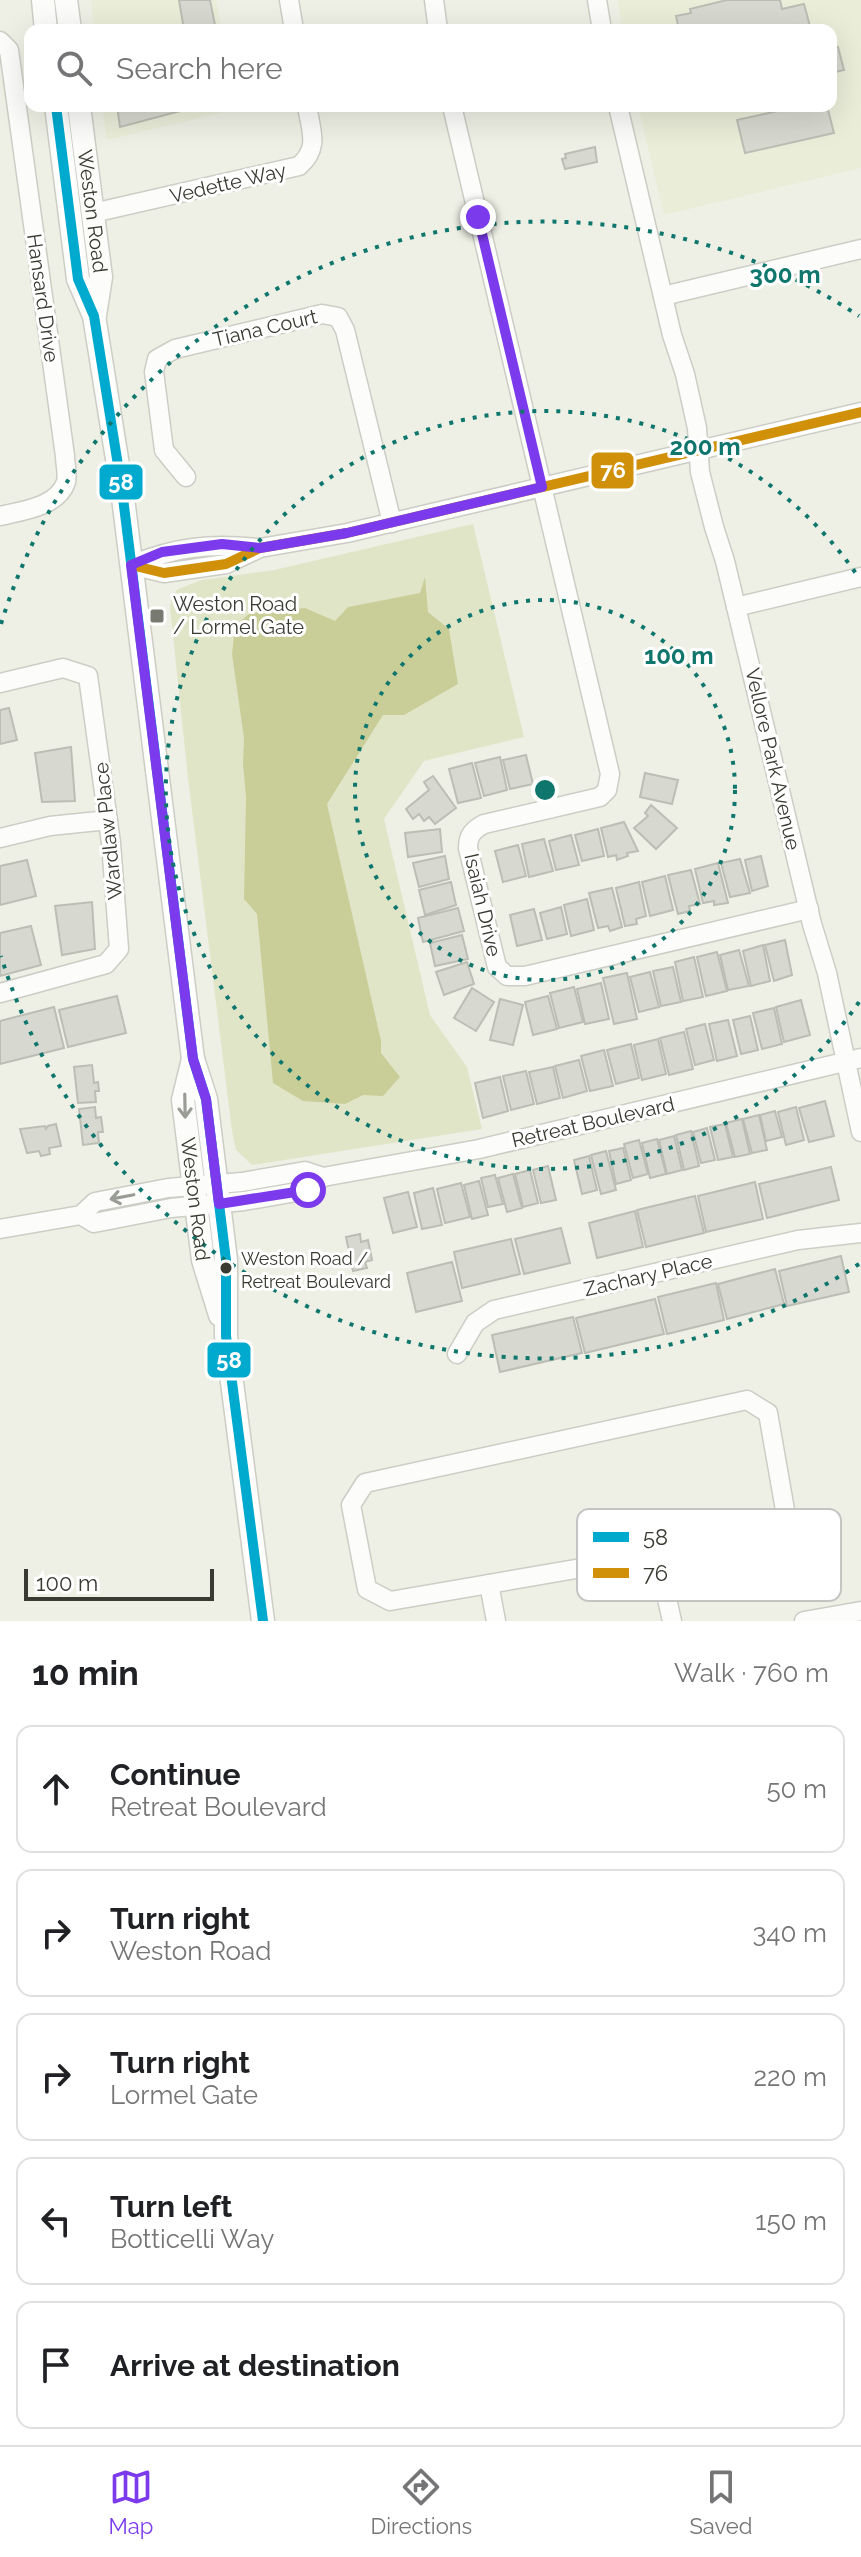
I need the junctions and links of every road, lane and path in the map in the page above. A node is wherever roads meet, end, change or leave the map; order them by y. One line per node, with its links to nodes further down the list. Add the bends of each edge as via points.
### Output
1 (43, 0): 6 (main road)
2 (66, 0): 7 (main road)
3 (289, 0): 8 (street)
4 (434, 0): 9 (street)
5 (597, 0): 10 (street)
6 (45, 24)
7 (69, 24)
8 (293, 24)
9 (437, 24)
10 (601, 24)
11 (0, 41): 25 (street, Hansard Drive, via 9,50 66,481 40,506)
12 (57, 112): 20 (main road, Weston Road, via 78,279)
13 (80, 112): 17 (main road, Weston Road)
14 (308, 112): 17 (street, Vedette Way, via 314,145 299,166)
15 (453, 112): 24 (street)
16 (619, 112): 19 (street, Vellore Park Avenue)
17 (93, 213): 20 (main road, Weston Road, via 101,277)
18 (861, 249): 19 (street)
19 (663, 296): 22 (street, Vellore Park Avenue)
20 (94, 316): 27 (main road, Weston Road)
21 (861, 412): 22 (street)
22 (699, 450): 24 (street); 29 (street, Vellore Park Avenue, via 700,472)
23 (186, 477): 26 (street, Tiana Court, via 164,450 157,359 175,349 331,314 345,330)
24 (542, 487): 26 (street); 33 (street, Isaiah Drive, via 610,781 600,797 484,824 470,835 468,848 497,967 507,976 525,976)
25 (0, 516)
26 (392, 523): 27 (street, via 260,548 226,564 164,573)
27 (131, 565): 37 (main road, Weston Road, via 193,1059 206,1099)
28 (861, 577): 29 (street)
29 (736, 607): 33 (street, Vellore Park Avenue)
30 (0, 683): 31 (street, Wardlaw Place, via 63,668 88,676)
31 (108, 820): 32 (street); 34 (street, Wardlaw Place, via 119,949 106,964)
32 (0, 838)
33 (809, 909): 35 (street, Vellore Park Avenue)
34 (0, 993)
35 (853, 1060): 36 (street, Vellore Park Avenue); 37 (street, Retreat Boulevard, via 479,1149 323,1177 308,1190)
36 (861, 1132)
37 (206, 1195): 38 (street, Retreat Boulevard, via 168,1188 95,1202 81,1215); 46 (main road, Weston Road, via 203,1260 226,1336)
38 (0, 1229)
39 (861, 1233): 40 (street, Zachary Place, via 814,1236 494,1310 475,1323)
40 (457, 1354)
41 (785, 1509): 43 (street, via 768,1413 747,1400 365,1483 351,1505 367,1589 390,1601)
42 (577, 1569): 43 (street)
43 (489, 1584): 47 (street)
44 (667, 1601): 48 (street)
45 (861, 1611): 49 (street)
46 (263, 1621)
47 (496, 1621)
48 (672, 1621)
49 (804, 1621)

